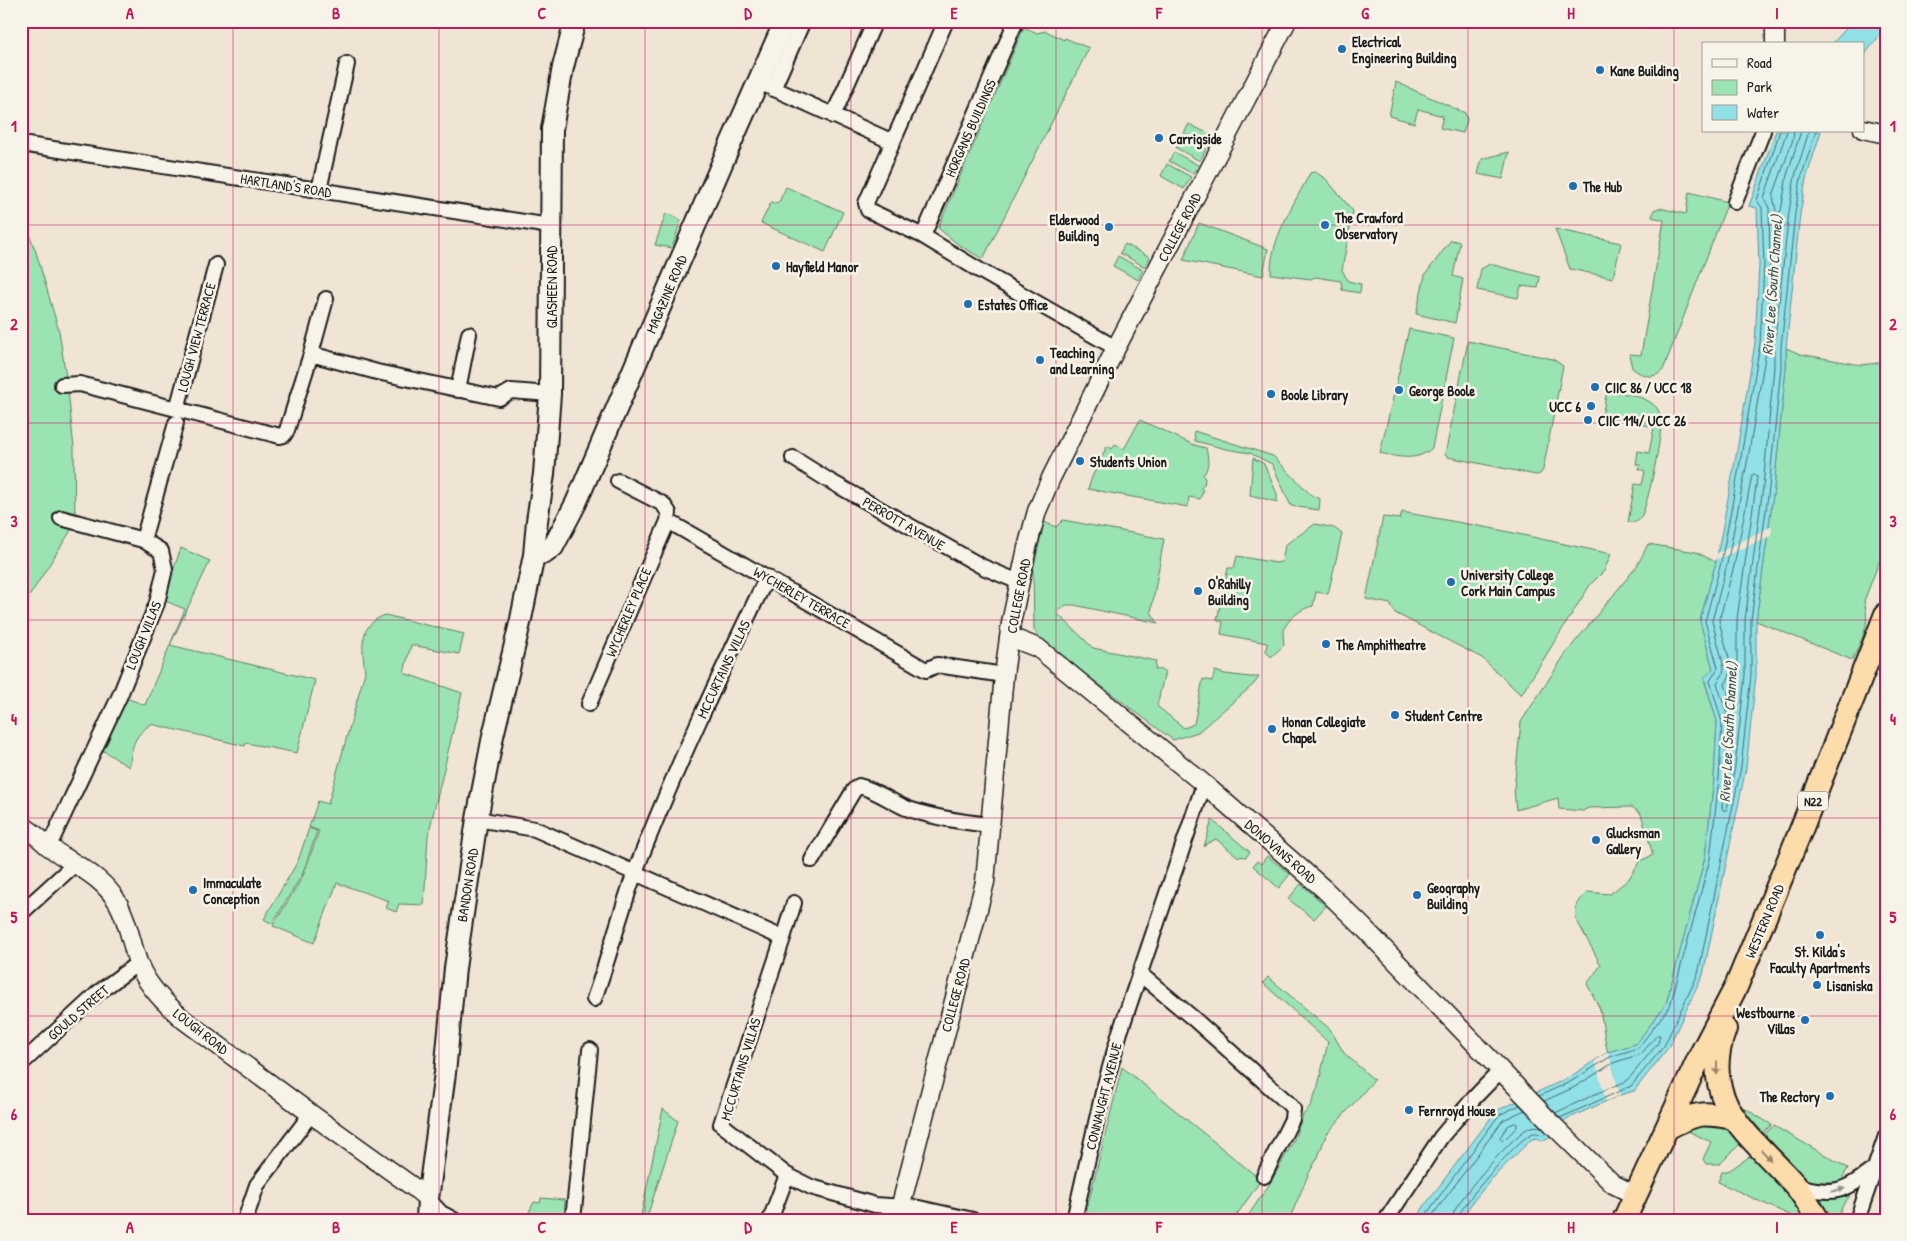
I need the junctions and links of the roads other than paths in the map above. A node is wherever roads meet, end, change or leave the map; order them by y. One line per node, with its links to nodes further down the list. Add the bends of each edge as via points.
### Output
1 (575, 21): 20 (main road, GLASHEEN ROAD, via 552,129)
2 (786, 21): 11 (main road, MAGAZINE ROAD)
3 (803, 21): 11 (street)
4 (875, 21): 12 (street)
5 (946, 21): 16 (street)
6 (1016, 21): 21 (street, HORGANS BUILDINGS)
7 (1287, 21): 25 (street, COLLEGE ROAD)
8 (1775, 21): 9 (street)
9 (1775, 42)
10 (347, 64): 18 (street)
11 (766, 86): 12 (street); 36 (main road, MAGAZINE ROAD, via 723,161 576,503 553,547 545,554)
12 (833, 116): 16 (street)
13 (1864, 129): 15 (street)
14 (1763, 132): 19 (street)
15 (1886, 134)
16 (893, 142): 21 (street, via 867,207 871,213)
17 (21, 144): 18 (street, HARTLAND'S ROAD)
18 (319, 190): 20 (street, HARTLAND'S ROAD)
19 (1735, 202)
20 (550, 226): 29 (main road, GLASHEEN ROAD)
21 (922, 236): 25 (street)
22 (216, 266): 30 (street, LOUGH VIEW TERRACE)
23 (326, 299): 26 (street)
24 (469, 334): 28 (street)
25 (1116, 348): 38 (street, COLLEGE ROAD, via 1044,493)
26 (311, 354): 28 (street); 30 (street, via 284,435 275,436)
27 (62, 385): 30 (street, via 80,384)
28 (458, 390): 29 (street, via 499,398 511,390)
29 (550, 394): 36 (main road, GLASHEEN ROAD)
30 (177, 416): 35 (street)
31 (792, 458): 38 (street, PERROTT AVENUE, via 983,567)
32 (618, 481): 34 (street, WYCHERLEY TERRACE, via 663,504 669,513)
33 (61, 518): 35 (street)
34 (668, 520): 37 (street, WYCHERLEY TERRACE); 42 (street, WYCHERLEY PLACE)
35 (143, 540): 47 (street, LOUGH VILLAS, via 161,551 165,569 157,603 120,695)
36 (534, 555): 44 (main road, BANDON ROAD, via 492,736)
37 (767, 577): 41 (street, WYCHERLEY TERRACE, via 926,670 937,665); 50 (street, MCCURTAINS VILLAS, via 690,739)
38 (1019, 582): 40 (street, COLLEGE ROAD)
39 (1886, 614): 56 (highway, WESTERN ROAD / N22)
40 (1010, 637): 41 (street, COLLEGE ROAD); 43 (street, DONOVANS ROAD, via 1035,646)
41 (1004, 676): 46 (street, COLLEGE ROAD)
42 (588, 704)
43 (1204, 784): 55 (street, CONNAUGHT AVENUE); 60 (street, DONOVANS ROAD, via 1342,905)
44 (477, 819): 50 (street, via 536,829); 70 (main road, BANDON ROAD, via 455,968)
45 (21, 825): 47 (street, LOUGH ROAD)
46 (991, 825): 48 (street, via 932,817 859,786); 71 (street, COLLEGE ROAD, via 980,906)
47 (49, 846): 49 (street, LOUGH ROAD)
48 (812, 860)
49 (76, 863): 52 (street); 54 (street, LOUGH ROAD, via 105,884 116,900 125,918)
50 (635, 874): 53 (street); 57 (street, MCCURTAINS VILLAS)
51 (794, 903): 53 (street, MCCURTAINS VILLAS)
52 (21, 913)
53 (783, 938): 66 (street, MCCURTAINS VILLAS, via 721,1124)
54 (138, 963): 59 (street, GOULD STREET, via 99,992); 61 (street, LOUGH ROAD, via 156,992 184,1020)
55 (1140, 974): 67 (street, via 1293,1109 1292,1119); 78 (street, CONNAUGHT AVENUE, via 1103,1092)
56 (1736, 987): 62 (highway, N22, one-way to 62, via 1719,1047 1716,1074 1722,1096); 63 (highway, WESTERN ROAD / N22)
57 (594, 999)
58 (590, 1050): 75 (street)
59 (21, 1064)
60 (1501, 1070): 69 (street, DONOVANS ROAD, via 1613,1184); 79 (street, via 1441,1137)
61 (311, 1114): 70 (street, LOUGH ROAD); 72 (street, via 257,1185)
62 (1735, 1118): 63 (highway, via 1707,1113 1691,1115); 68 (highway, N22, one-way to 68)
63 (1667, 1128): 69 (highway, WESTERN ROAD / N22)
64 (1886, 1136): 65 (street)
65 (1874, 1169): 68 (street, one-way to 65, via 1822,1192 1842,1190); 82 (street)
66 (787, 1175): 71 (street, MCCURTAINS VILLAS, via 811,1187); 76 (street)
67 (1264, 1176)
68 (1796, 1186): 81 (highway, N22)
69 (1635, 1195): 80 (highway, WESTERN ROAD / N22)
70 (428, 1199): 73 (main road, BANDON ROAD); 74 (street)
71 (898, 1213): 77 (street, via 919,1208)
72 (245, 1220)
73 (427, 1220)
74 (454, 1220)
75 (573, 1220)
76 (770, 1220)
77 (973, 1220)
78 (1074, 1220)
79 (1386, 1220)
80 (1624, 1220)
81 (1818, 1220)
82 (1857, 1220)

